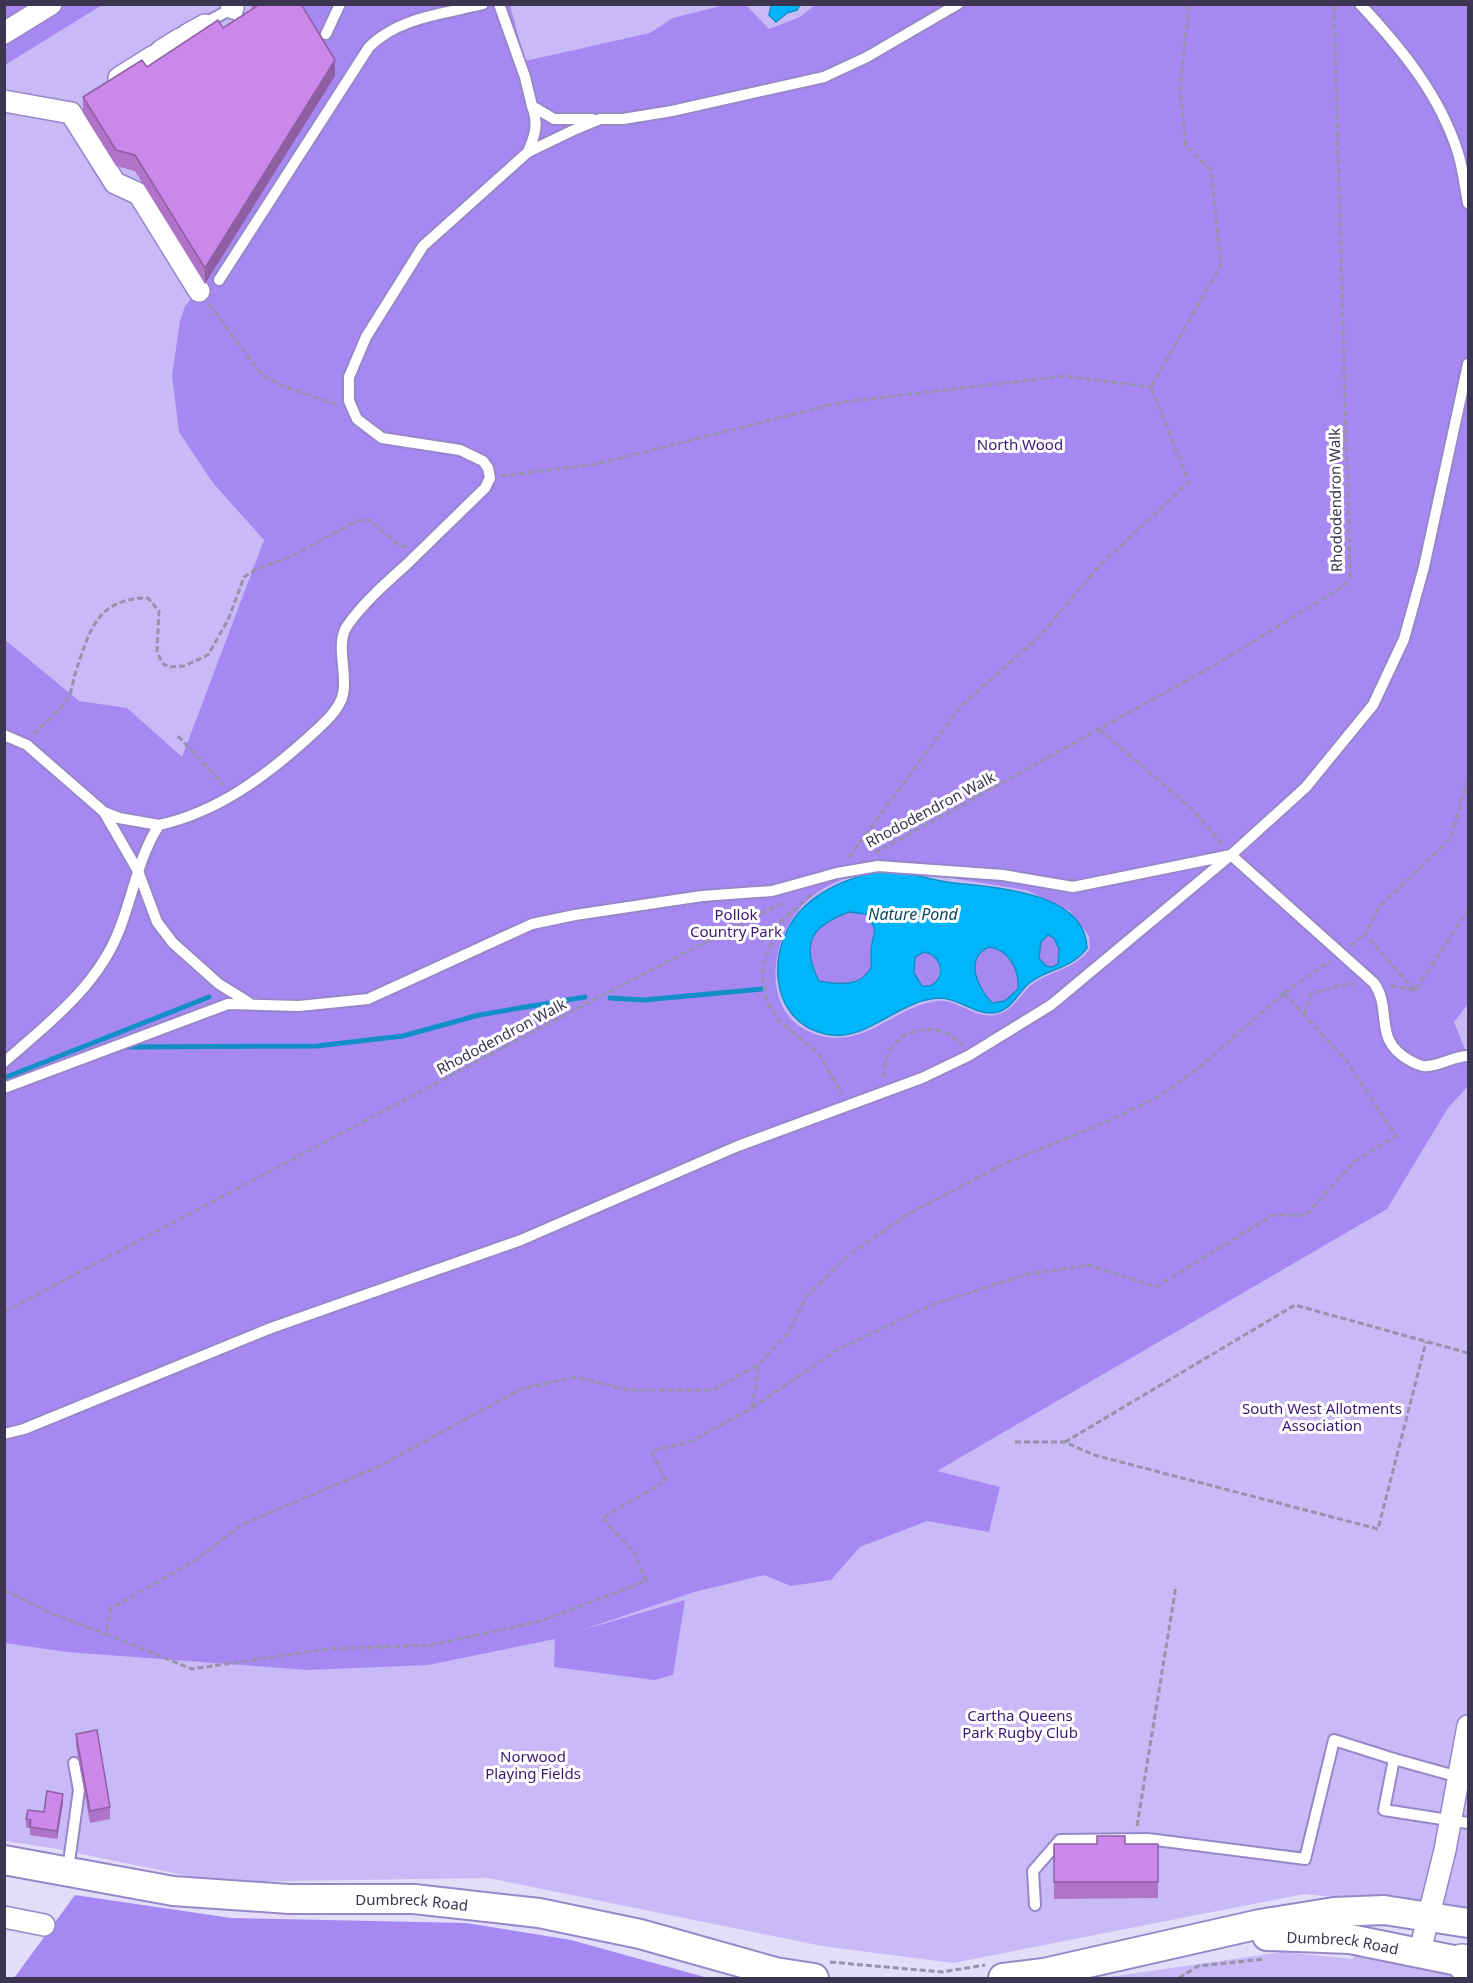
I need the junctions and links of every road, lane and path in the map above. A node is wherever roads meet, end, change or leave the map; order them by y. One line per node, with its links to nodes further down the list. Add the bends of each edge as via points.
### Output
1 (51, 4): 12 (street)
2 (340, 4): 13 (lane)
3 (483, 4): 20 (lane, via 401,24 383,33 369,47)
4 (499, 4): 16 (lane)
5 (958, 4): 17 (lane, via 867,57 824,77 672,111)
6 (1189, 4): 23 (path, via 1180,90 1186,146 1211,170 1221,265)
7 (1334, 4): 27 (path, Rhododendron Walk, via 1350,576 1344,586 1215,665)
8 (1360, 4): 19 (lane, via 1402,49 1432,94 1458,153)
9 (232, 6): 10 (lane); 11 (lane)
10 (196, 30): 14 (street)
11 (246, 30)
12 (4, 33)
13 (326, 34)
14 (104, 87)
15 (4, 101): 21 (street, via 78,106 115,183 139,194)
16 (532, 106): 17 (lane, via 554,118); 18 (lane, via 536,131)
17 (600, 119): 18 (lane)
18 (528, 152): 24 (lane, via 423,246 366,338 349,377)
19 (1468, 203)
20 (219, 280)
21 (202, 296): 24 (path, via 262,375 302,394)
22 (1468, 364): 35 (lane, via 1410,618 1373,705 1306,787)
23 (1152, 387): 25 (path, via 1065,376 842,402 597,464); 37 (path, via 1188,482 1100,565 1040,637 961,706)
24 (352, 408): 25 (lane, via 357,419 382,438 460,450 483,461)
25 (490, 478): 26 (lane, via 485,488)
26 (420, 551): 30 (path, via 399,545 369,520 357,521 278,563 255,570 244,577 228,620 208,656 183,666 162,663 157,651 159,611 148,598 125,599 94,622 86,636 70,695 57,714 29,738); 32 (lane, via 345,629 344,694 337,707 279,764)
27 (1100, 729): 35 (path, via 1193,810); 37 (path, Rhododendron Walk)
28 (4, 735): 30 (lane)
29 (178, 736): 32 (path)
30 (27, 746): 33 (lane)
31 (1468, 779): 40 (path, via 1451,838 1379,907)
32 (233, 795): 34 (lane)
33 (104, 812): 34 (lane); 36 (lane)
34 (159, 825): 36 (lane, via 144,849)
35 (1231, 855): 37 (lane, via 1073,887 1003,875 912,867 878,866); 41 (lane); 47 (lane, via 1051,1005)
36 (138, 871): 45 (lane, via 157,922 173,943 211,978); 49 (lane, via 120,928 98,969 63,1010)
37 (837, 873): 45 (lane, via 772,891 702,896 532,924 368,999 299,1006); 52 (path, via 780,922 763,964 763,981 767,1002 779,1021 819,1054)
38 (787, 901): 53 (path, Rhododendron Walk)
39 (1468, 910): 43 (path)
40 (1365, 934): 41 (path); 43 (path)
41 (1342, 952): 42 (lane); 44 (path)
42 (1374, 983): 43 (path); 46 (path, via 1342,985 1311,994); 48 (lane, via 1382,995 1383,1026 1390,1044 1401,1056 1426,1066)
43 (1415, 991)
44 (1284, 993): 46 (path); 56 (path, via 1201,1066 1160,1096 1006,1163 908,1214 849,1255 806,1297 788,1333)
45 (249, 1002): 50 (lane, via 228,1004)
46 (1304, 1015): 57 (path, via 1346,1060 1396,1136 1355,1161 1305,1215 1273,1215 1156,1287 1089,1265 1028,1274 932,1305 835,1351)
47 (968, 1056): 51 (lane); 51 (path, via 950,1035 930,1029 914,1031 889,1051 883,1078)
48 (1468, 1056)
49 (4, 1062)
50 (4, 1088)
51 (890, 1089): 52 (lane)
52 (848, 1107): 58 (lane, via 738,1146 521,1240 271,1328)
53 (4, 1312)
54 (1426, 1342): 55 (path); 60 (path, via 1295,1305); 60 (path, via 1378,1529 1094,1455)
55 (1468, 1353)
56 (759, 1364): 57 (path); 63 (path, via 712,1390 629,1390 575,1377 521,1389 380,1466 241,1525 196,1560 110,1609)
57 (752, 1408): 63 (path, via 690,1442 651,1451 666,1481 602,1518 634,1552 646,1581 541,1621 432,1645 327,1649 192,1669)
58 (4, 1434)
59 (1015, 1442): 60 (path)
60 (1065, 1442)
61 (1176, 1586): 69 (path)
62 (4, 1590): 63 (path)
63 (105, 1634)
64 (1468, 1726): 67 (street)
65 (1394, 1759): 67 (lane); 68 (lane, via 1384,1810); 69 (lane, via 1334,1740 1305,1859)
66 (74, 1763): 71 (lane, via 79,1790)
67 (1459, 1777): 68 (street)
68 (1460, 1822): 73 (street)
69 (1135, 1839): 72 (lane, via 1060,1839 1034,1870)
70 (4, 1860): 71 (main road, Dumbreck Road)
71 (68, 1873): 80 (main road, Dumbreck Road, via 173,1891 289,1899 414,1899 539,1913 640,1934 775,1972)
72 (1035, 1905)
73 (1433, 1916): 75 (main road, Dumbreck Road); 77 (main road, Dumbreck Road, via 1384,1910 1334,1912); 78 (street); 79 (main road, Dumbreck Road)
74 (4, 1917): 76 (street)
75 (1468, 1923)
76 (44, 1925)
77 (1216, 1935): 78 (main road, Dumbreck Road, via 1350,1939); 81 (main road, Dumbreck Road, via 1044,1973)
78 (1420, 1951): 79 (main road, Dumbreck Road)
79 (1467, 1956)
80 (818, 1969): 81 (path)
81 (995, 1971)

